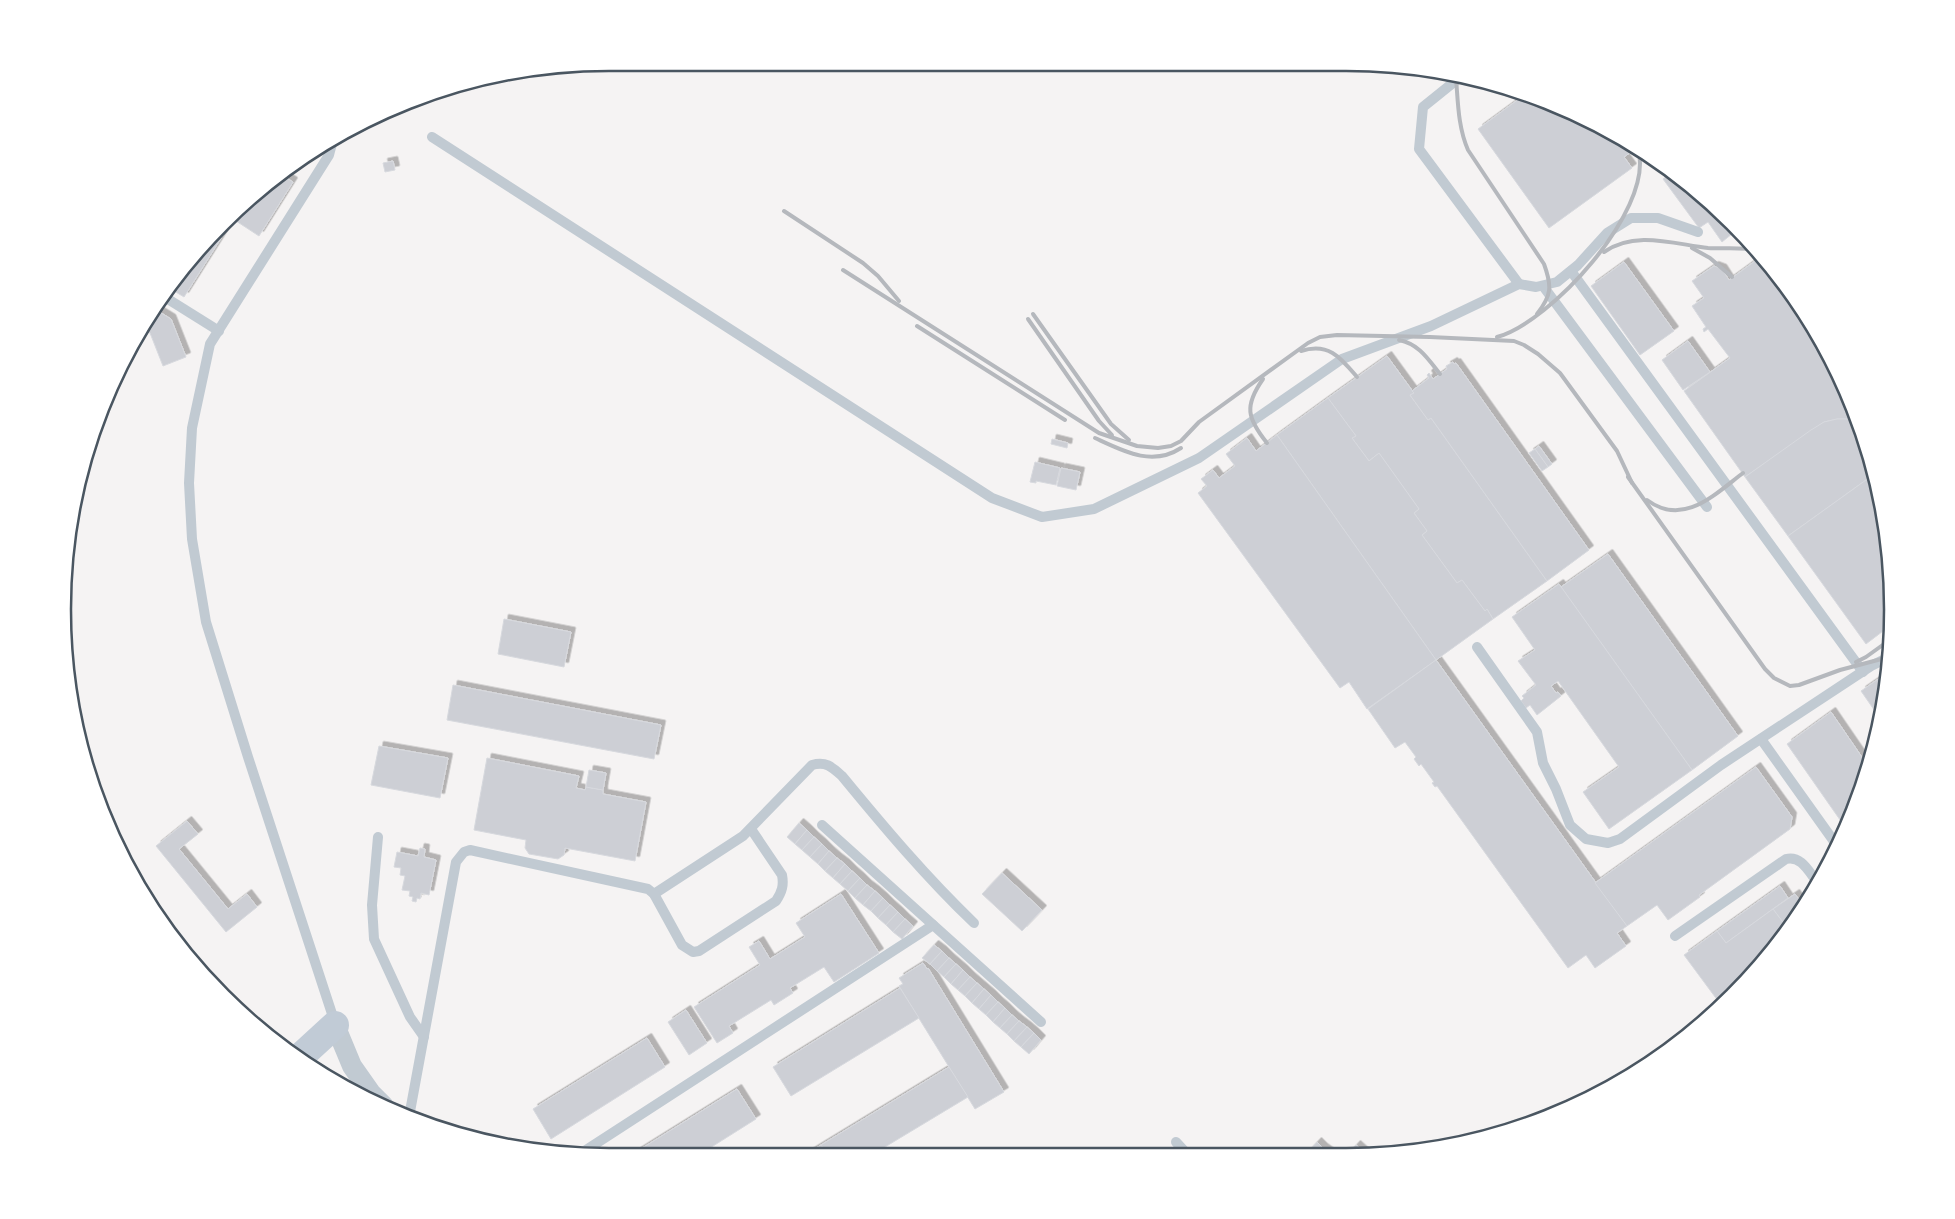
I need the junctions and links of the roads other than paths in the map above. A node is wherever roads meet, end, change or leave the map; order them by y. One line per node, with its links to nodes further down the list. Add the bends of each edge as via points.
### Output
1 (1453, 83): 6 (lane, via 1423,108 1419,149)
2 (432, 137): 6 (lane, via 992,498 1042,517 1094,509 1111,501 1199,458 1342,359 1431,326)
3 (330, 149): 9 (lane)
4 (1698, 232): 5 (lane, via 1658,218 1631,218 1607,233)
5 (1571, 271): 7 (lane, via 1557,282); 13 (lane)
6 (1519, 284): 7 (lane)
7 (1543, 286): 10 (lane)
8 (169, 300): 9 (lane)
9 (218, 331): 25 (lane, via 210,344 192,428 189,483 192,539 206,622)
10 (1707, 507)
11 (1477, 647): 14 (lane, via 1534,728 1543,762 1570,825 1586,839 1608,843 1620,840)
12 (1881, 662): 13 (lane)
13 (1863, 672): 14 (lane)
14 (1761, 739): 18 (lane)
15 (822, 824): 22 (lane)
16 (751, 829): 20 (lane); 20 (lane, via 782,875 784,883 776,901 700,951 693,952 682,945); 21 (lane, via 812,765 821,762 831,766 911,860)
17 (378, 837): 26 (lane, via 372,905 374,939 410,1017)
18 (1832, 839)
19 (1813, 877): 23 (lane, via 1796,859 1786,859)
20 (654, 894): 26 (lane, via 643,888 470,850 464,852 456,862)
21 (974, 923)
22 (933, 924): 24 (lane); 31 (lane)
23 (1675, 936)
24 (1041, 1022)
25 (335, 1025): 27 (main road); 28 (street, via 352,1066)
26 (424, 1037): 29 (lane)
27 (304, 1053)
28 (370, 1091)
29 (410, 1109)
30 (1176, 1142): 32 (lane)
31 (590, 1147)
32 (1182, 1148)

